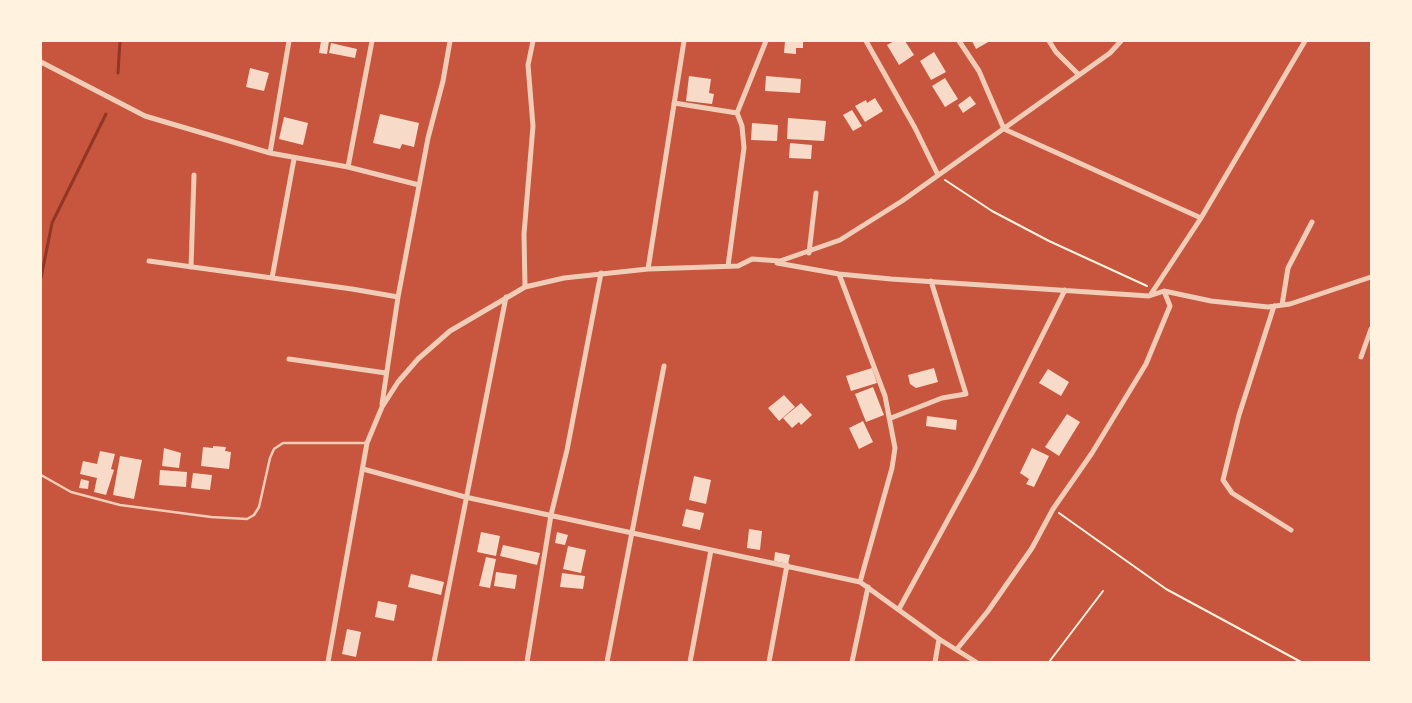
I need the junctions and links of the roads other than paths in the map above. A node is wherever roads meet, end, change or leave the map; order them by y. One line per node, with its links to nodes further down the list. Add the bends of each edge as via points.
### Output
1 (289, 41): 17 (street)
2 (372, 41): 19 (street)
3 (450, 41): 22 (street)
4 (533, 41): 37 (street, via 528,65 533,126 524,234)
5 (684, 41): 14 (street)
6 (766, 41): 15 (street)
7 (866, 41): 21 (street)
8 (959, 41): 16 (street, via 979,71)
9 (1049, 41): 13 (street)
10 (1121, 41): 13 (street)
11 (1305, 41): 24 (street)
12 (41, 62): 17 (street, via 145,116)
13 (1079, 75): 16 (street)
14 (674, 103): 15 (street); 31 (street)
15 (737, 113): 30 (street, via 744,148)
16 (1004, 129): 21 (street); 24 (street)
17 (270, 153): 18 (street)
18 (294, 158): 19 (street); 35 (street)
19 (348, 167): 22 (street)
20 (194, 175): 29 (street)
21 (938, 175): 26 (street, via 872,222)
22 (419, 185): 41 (street)
23 (816, 193): 26 (street)
24 (1201, 218): 40 (street)
25 (1312, 222): 43 (street, via 1288,268)
26 (809, 253): 27 (street, via 780,261)
27 (752, 258): 30 (street, via 738,266); 33 (street)
28 (149, 261): 29 (street)
29 (192, 266): 35 (street)
30 (728, 266): 31 (street)
31 (648, 269): 32 (street)
32 (601, 273): 37 (street); 56 (street, via 567,450)
33 (839, 274): 36 (street); 51 (street)
34 (1371, 277): 43 (street)
35 (272, 278): 41 (street)
36 (931, 281): 38 (street); 51 (street, via 966,394 942,398)
37 (525, 287): 42 (street)
38 (1065, 290): 40 (street); 63 (street, via 975,470)
39 (1164, 291): 40 (street); 44 (street, via 1211,301); 65 (street, via 1170,306 1146,364 1092,453 1053,509 1032,548)
40 (1149, 296)
41 (398, 297): 49 (street)
42 (506, 297): 50 (street, via 450,331 418,359); 55 (street)
43 (1282, 305): 44 (street)
44 (1274, 306): 57 (street, via 1239,415 1224,480 1232,493)
45 (1371, 329): 46 (street)
46 (1361, 357)
47 (289, 359): 49 (street)
48 (664, 366): 58 (street)
49 (386, 373): 50 (street)
50 (382, 407): 52 (street)
51 (891, 418): 61 (street, via 895,448 892,468)
52 (367, 443): 53 (street); 54 (lane, via 283,443 274,449 270,458 259,507 247,519 120,505 71,492)
53 (363, 469): 55 (street); 66 (street)
54 (41, 475)
55 (465, 497): 56 (street); 67 (street)
56 (551, 515): 58 (street); 68 (street)
57 (1291, 530)
58 (631, 533): 59 (street); 69 (street)
59 (711, 550): 60 (street); 70 (street)
60 (787, 565): 61 (street); 71 (street)
61 (860, 582): 62 (street)
62 (868, 588): 63 (street); 72 (street)
63 (899, 609): 64 (street)
64 (939, 639): 65 (street); 73 (street)
65 (957, 649): 74 (street)
66 (328, 662)
67 (434, 662)
68 (526, 662)
69 (607, 662)
70 (690, 662)
71 (770, 662)
72 (852, 662)
73 (935, 662)
74 (976, 662)

